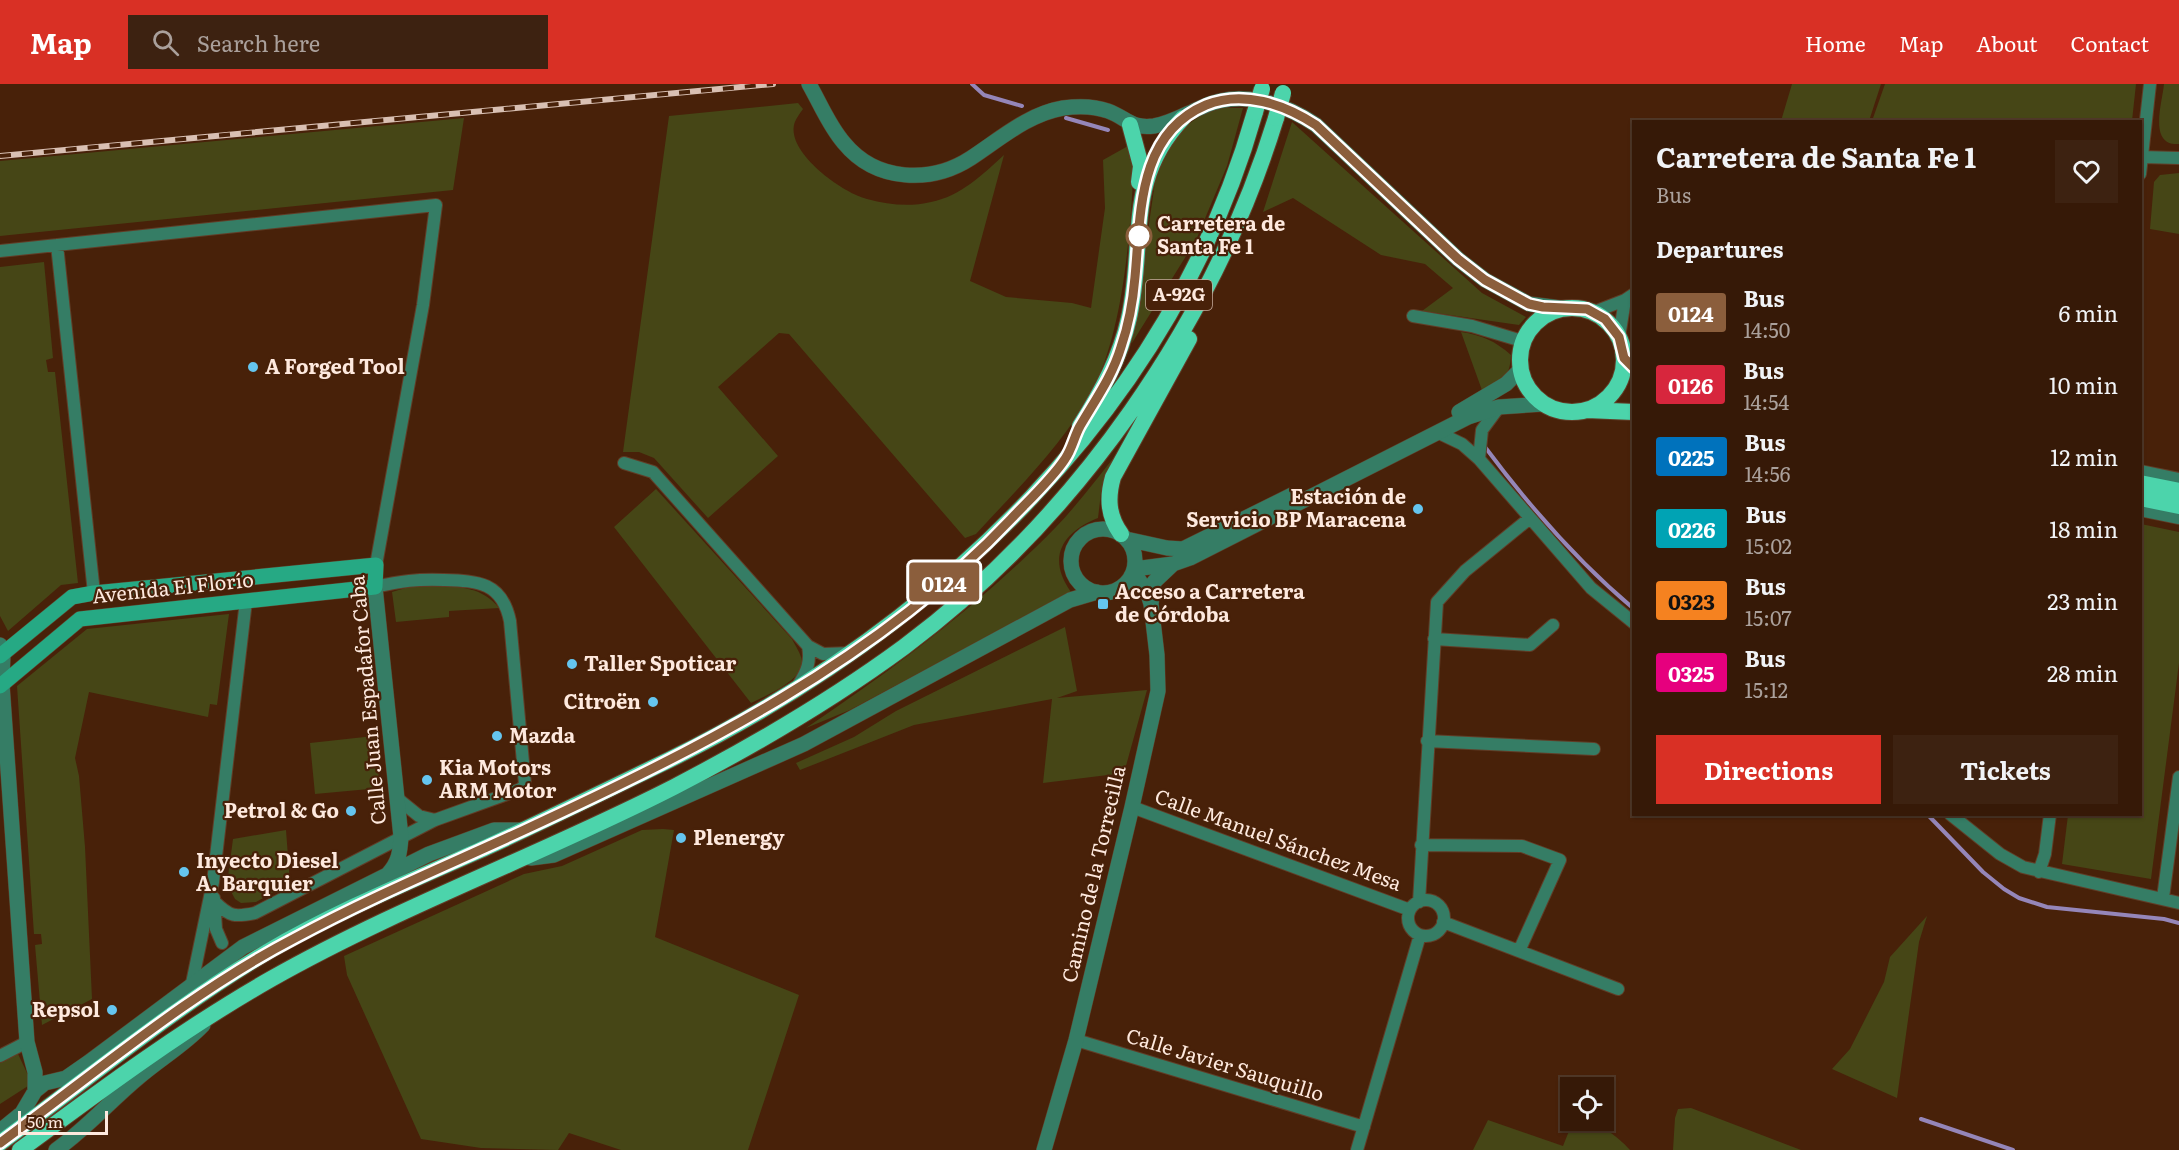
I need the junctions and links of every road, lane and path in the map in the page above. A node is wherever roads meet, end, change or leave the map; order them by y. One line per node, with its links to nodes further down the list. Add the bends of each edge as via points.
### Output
1 (809, 84): 6 (street, via 843,142 857,156 888,172 908,176 947,171 1039,115 1062,108 1087,106 1107,111)
2 (2150, 84): 7 (street)
3 (1262, 86): 26 (highway, A-92G, bridge, via 1244,153 1223,207 1171,311 1138,363)
4 (1284, 88): 12 (highway, A-92G, bridge, via 1260,170)
5 (1183, 118): 6 (street, via 1153,126); 9 (highway, via 1156,153); 14 (street, via 1216,101 1235,98 1267,102 1297,112 1485,280 1529,304)
6 (1130, 125): 9 (highway, via 1141,166)
7 (2142, 158): 8 (street)
8 (2179, 158)
9 (1141, 201): 26 (highway, via 1135,281 1122,345)
10 (57, 245): 11 (street); 40 (street, Calle Juan Espadafor Caba, via 436,205 423,305); 46 (street)
11 (0, 251)
12 (1215, 271): 38 (highway, via 1203,313 1113,477 1108,502 1114,525); 70 (highway, A-92G, via 1162,364 1094,460 1012,554 966,596 906,645 795,719 677,786)
13 (1629, 297): 15 (street); 17 (street)
14 (1561, 308): 15 (highway); 18 (highway, via 1535,322)
15 (1594, 312): 17 (highway)
16 (1413, 316): 18 (street, via 1472,326)
17 (1619, 337): 19 (highway)
18 (1522, 341): 20 (highway)
19 (1629, 363): 23 (highway, via 1612,393)
20 (1520, 370): 21 (highway, via 1530,392); 38 (street, via 1485,398 1441,422 1184,549)
21 (1544, 405): 22 (street); 23 (highway, via 1562,411)
22 (1499, 407): 25 (street, via 1468,417); 27 (street, via 1482,430)
23 (1586, 410): 24 (highway)
24 (1631, 413)
25 (1439, 433): 27 (street, via 1462,444); 39 (street)
26 (1066, 459): 55 (highway, A-92G, via 964,565)
27 (1479, 459): 36 (street)
28 (624, 463): 53 (street, via 653,472)
29 (2142, 471): 30 (street)
30 (2179, 479)
31 (2142, 483): 32 (highway)
32 (2179, 491)
33 (2142, 498): 34 (highway)
34 (2179, 506)
35 (2142, 510): 37 (street)
36 (1530, 518): 50 (street, via 1591,588); 52 (street, via 1465,571 1437,602)
37 (2179, 518)
38 (1124, 536): 41 (street, via 1135,556); 45 (street, via 1108,529 1094,530 1074,548 1071,562 1075,576)
39 (1173, 564): 41 (street); 48 (street, Camino de la Torrecilla, via 1154,582)
40 (376, 565): 42 (main road, Avenida El Florío); 43 (main road, Calle Juan Espadafor Caba)
41 (1133, 572): 44 (street); 48 (street, Camino de la Torrecilla)
42 (244, 578): 46 (main road, Avenida El Florío); 47 (main road)
43 (375, 587): 47 (main road, Avenida El Florío); 61 (street, Calle Juan Espadafor Caba); 65 (street, via 410,579 473,581 495,591 508,610 525,784 521,789)
44 (1116, 590): 45 (street); 48 (street, via 1141,596)
45 (1097, 592): 70 (street, via 1070,600 804,744 554,855)
46 (94, 593): 49 (main road); 54 (main road, Avenida El Florío, via 72,597)
47 (246, 601): 49 (main road, Avenida El Florío); 73 (street)
48 (1151, 604): 62 (street, Camino de la Torrecilla, via 1158,691)
49 (96, 616): 56 (main road, Avenida El Florío, via 81,619)
50 (1632, 621)
51 (1553, 625): 52 (street, via 1530,645)
52 (1434, 639): 58 (street)
53 (808, 646): 55 (street, via 823,654); 57 (street, via 807,670)
54 (1, 652): 56 (street)
55 (851, 653): 57 (highway, A-92G)
56 (1, 685): 90 (street)
57 (794, 691): 66 (highway, A-92G, via 674,758)
58 (1427, 741): 59 (street); 68 (street)
59 (1594, 749)
60 (2179, 777): 74 (street)
61 (398, 799): 65 (street, via 419,816); 67 (street, Calle Juan Espadafor Caba)
62 (1132, 807): 79 (street, Calle Manuel Sánchez Mesa); 89 (street, Camino de la Torrecilla)
63 (1952, 816): 71 (street, via 2000,854)
64 (2050, 816): 71 (street)
65 (435, 820): 67 (street)
66 (524, 830): 69 (street, via 494,830); 75 (highway, A-92G)
67 (401, 837): 69 (street); 72 (street, Calle Juan Espadafor Caba, via 396,866); 77 (street, via 255,913 226,914)
68 (1421, 845): 79 (street); 84 (street, via 1522,846 1560,860)
69 (429, 854): 72 (street)
70 (523, 859): 88 (highway, A-92G, via 332,947)
71 (2039, 872): 74 (street)
72 (388, 874): 76 (street)
73 (213, 882): 77 (street); 85 (street)
74 (2163, 898): 78 (street)
75 (368, 900): 76 (street); 92 (highway, A-92G, via 267,952)
76 (331, 901): 83 (street)
77 (215, 902): 82 (street, via 216,929)
78 (2179, 903)
79 (1414, 906): 80 (street, via 1427,900 1438,905); 81 (street, via 1408,923)
80 (1443, 922): 81 (street, via 1434,934); 84 (street)
81 (1420, 935): 97 (street)
82 (222, 943): 83 (street); 85 (street)
83 (243, 947): 86 (street)
84 (1519, 951): 87 (street)
85 (199, 954): 86 (street)
86 (191, 988): 92 (street)
87 (1618, 989)
88 (213, 1014): 94 (highway, A-92G); 96 (street)
89 (1076, 1040): 97 (street, Calle Javier Sauquillo); 103 (street, Camino de la Torrecilla)
90 (29, 1049): 91 (street); 92 (street); 93 (street)
91 (0, 1056)
92 (67, 1081): 93 (street, via 45,1083); 94 (street); 95 (highway, A-92G)
93 (32, 1096): 95 (street); 98 (street, via 22,1113)
94 (87, 1101): 96 (street); 99 (highway, A-92G)
95 (35, 1117): 99 (street); 100 (highway, A-92G)
96 (91, 1122): 101 (street)
97 (1364, 1127): 104 (street)
98 (0, 1131)
99 (45, 1131): 101 (street); 102 (highway, A-92G)
100 (0, 1143)
101 (61, 1146)
102 (20, 1150)
103 (1044, 1150)
104 (1357, 1150)

